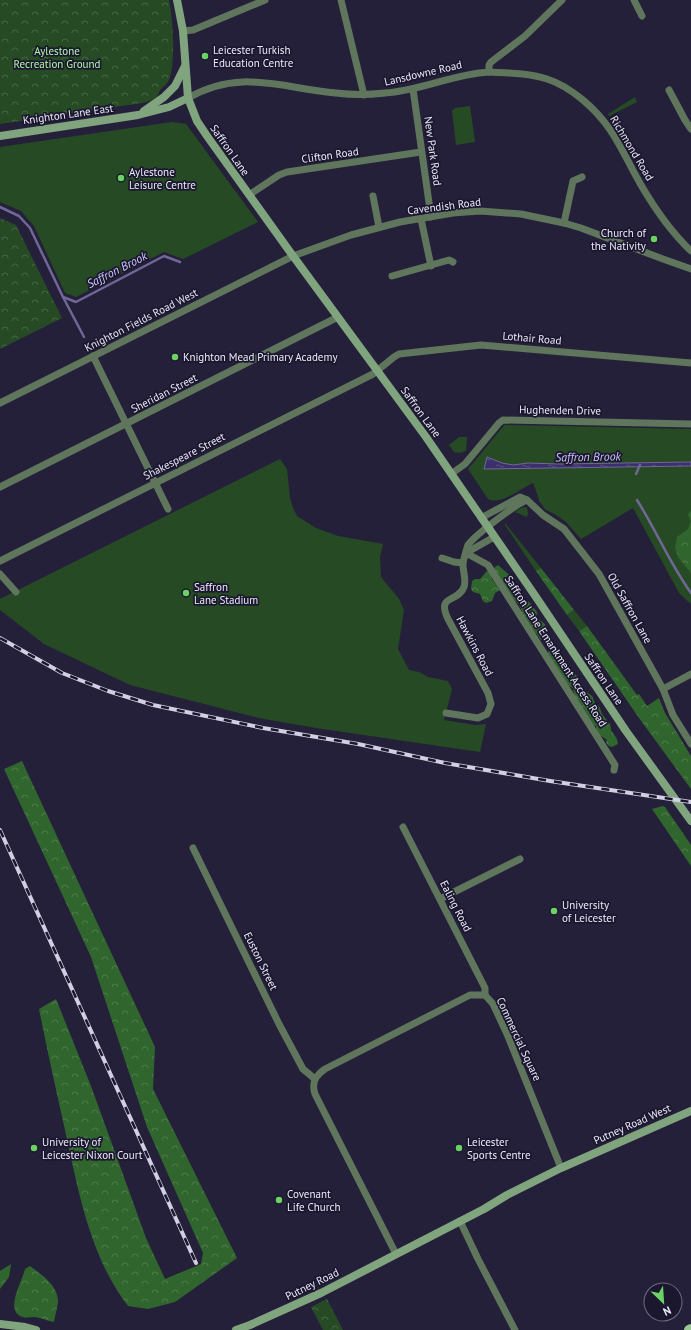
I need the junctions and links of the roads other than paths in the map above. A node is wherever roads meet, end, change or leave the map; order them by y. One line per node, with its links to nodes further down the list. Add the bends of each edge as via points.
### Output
1 (177, 0): 8 (main road, Saffron Lane)
2 (265, 0): 6 (street)
3 (341, 0): 13 (street)
4 (562, 0): 10 (street, via 525,36 491,62)
5 (634, 0): 7 (street)
6 (253, 3): 8 (street, via 193,30)
7 (642, 16)
8 (183, 31): 9 (main road, Saffron Lane)
9 (185, 65): 14 (main road, Saffron Lane); 15 (main road, Knighton Lane East, via 174,86 164,97)
10 (489, 72): 11 (street, Lansdowne Road, via 465,75); 27 (street, Richmond Road, via 521,74 554,81 593,109 611,130 641,185 671,230)
11 (413, 88): 13 (street, Lansdowne Road); 19 (street, New Park Road)
12 (669, 90): 16 (street)
13 (364, 95): 14 (street, Lansdowne Road, via 238,82 223,83)
14 (188, 98): 15 (main road, Knighton Lane East, via 169,107); 21 (main road, Saffron Lane, via 197,121)
15 (138, 115): 18 (main road, Knighton Lane East)
16 (688, 119): 17 (street)
17 (691, 129)
18 (0, 136)
19 (421, 152): 21 (street, Clifton Road, via 287,172 278,175); 23 (street, New Park Road)
20 (582, 177): 25 (street, via 573,181)
21 (249, 195): 28 (main road, Saffron Lane)
22 (373, 196): 26 (street)
23 (431, 217): 24 (street, Cavendish Road); 25 (street, Cavendish Road, via 480,211 507,212)
24 (421, 219): 26 (street, Cavendish Road); 30 (street)
25 (564, 223): 31 (street, Cavendish Road)
26 (379, 227): 28 (street, Cavendish Road)
27 (691, 251)
28 (293, 256): 33 (main road, Saffron Lane); 34 (street, Knighton Fields Road West)
29 (453, 262): 30 (street, via 449,260)
30 (431, 266): 32 (street)
31 (691, 269)
32 (392, 276)
33 (338, 317): 36 (main road, Saffron Lane); 38 (street, Sheridan Street)
34 (93, 356): 37 (street, Knighton Fields Road West); 38 (street)
35 (691, 363): 36 (street, Lothair Road, via 481,345 399,354)
36 (378, 370): 40 (main road, Saffron Lane); 41 (street, Shakespeare Street)
37 (0, 402)
38 (126, 424): 41 (street); 42 (street, Sheridan Street)
39 (691, 424): 40 (street, Hughenden Drive, via 503,420 465,464)
40 (451, 474): 45 (main road, Saffron Lane)
41 (155, 483): 44 (street); 50 (street, Shakespeare Street)
42 (0, 488)
43 (527, 500): 45 (street, via 517,497); 46 (street, via 519,503); 55 (street, Old Saffron Lane, via 564,529 599,574)
44 (168, 509)
45 (481, 518): 46 (main road, Saffron Lane)
46 (488, 527): 47 (main road, Saffron Lane); 48 (street, Hawkins Road, via 468,546)
47 (494, 536): 48 (street); 59 (main road, Saffron Lane, via 626,731)
48 (466, 554): 51 (street, Hawkins Road); 58 (street, Saffron Lane Emankment Access Road, via 488,565 615,765)
49 (442, 558): 51 (street)
50 (0, 561)
51 (463, 562): 56 (street, Hawkins Road, via 465,586 462,591 448,599 444,611 488,693 491,704 487,714 478,718)
52 (0, 574): 53 (street)
53 (16, 592)
54 (691, 674): 55 (street)
55 (663, 689): 57 (street, Old Saffron Lane, via 673,715)
56 (446, 713)
57 (691, 744)
58 (614, 770)
59 (691, 821)
60 (404, 827): 63 (street, Ealing Road)
61 (193, 848): 65 (street, Euston Street, via 279,1024 304,1069)
62 (520, 859): 63 (street)
63 (440, 899): 64 (street, Ealing Road, via 485,988)
64 (485, 995): 65 (street, Commercial Square, via 470,995 325,1068); 67 (street, Commercial Square, via 493,1004 507,1034)
65 (315, 1079): 69 (street, via 313,1084 316,1094)
66 (691, 1111): 67 (main road, Putney Road West)
67 (561, 1168): 68 (main road)
68 (460, 1221): 69 (main road); 73 (street)
69 (396, 1254): 72 (main road, Putney Road, via 321,1293)
70 (0, 1324): 71 (main road)
71 (36, 1330)
72 (236, 1330)
73 (515, 1330)

